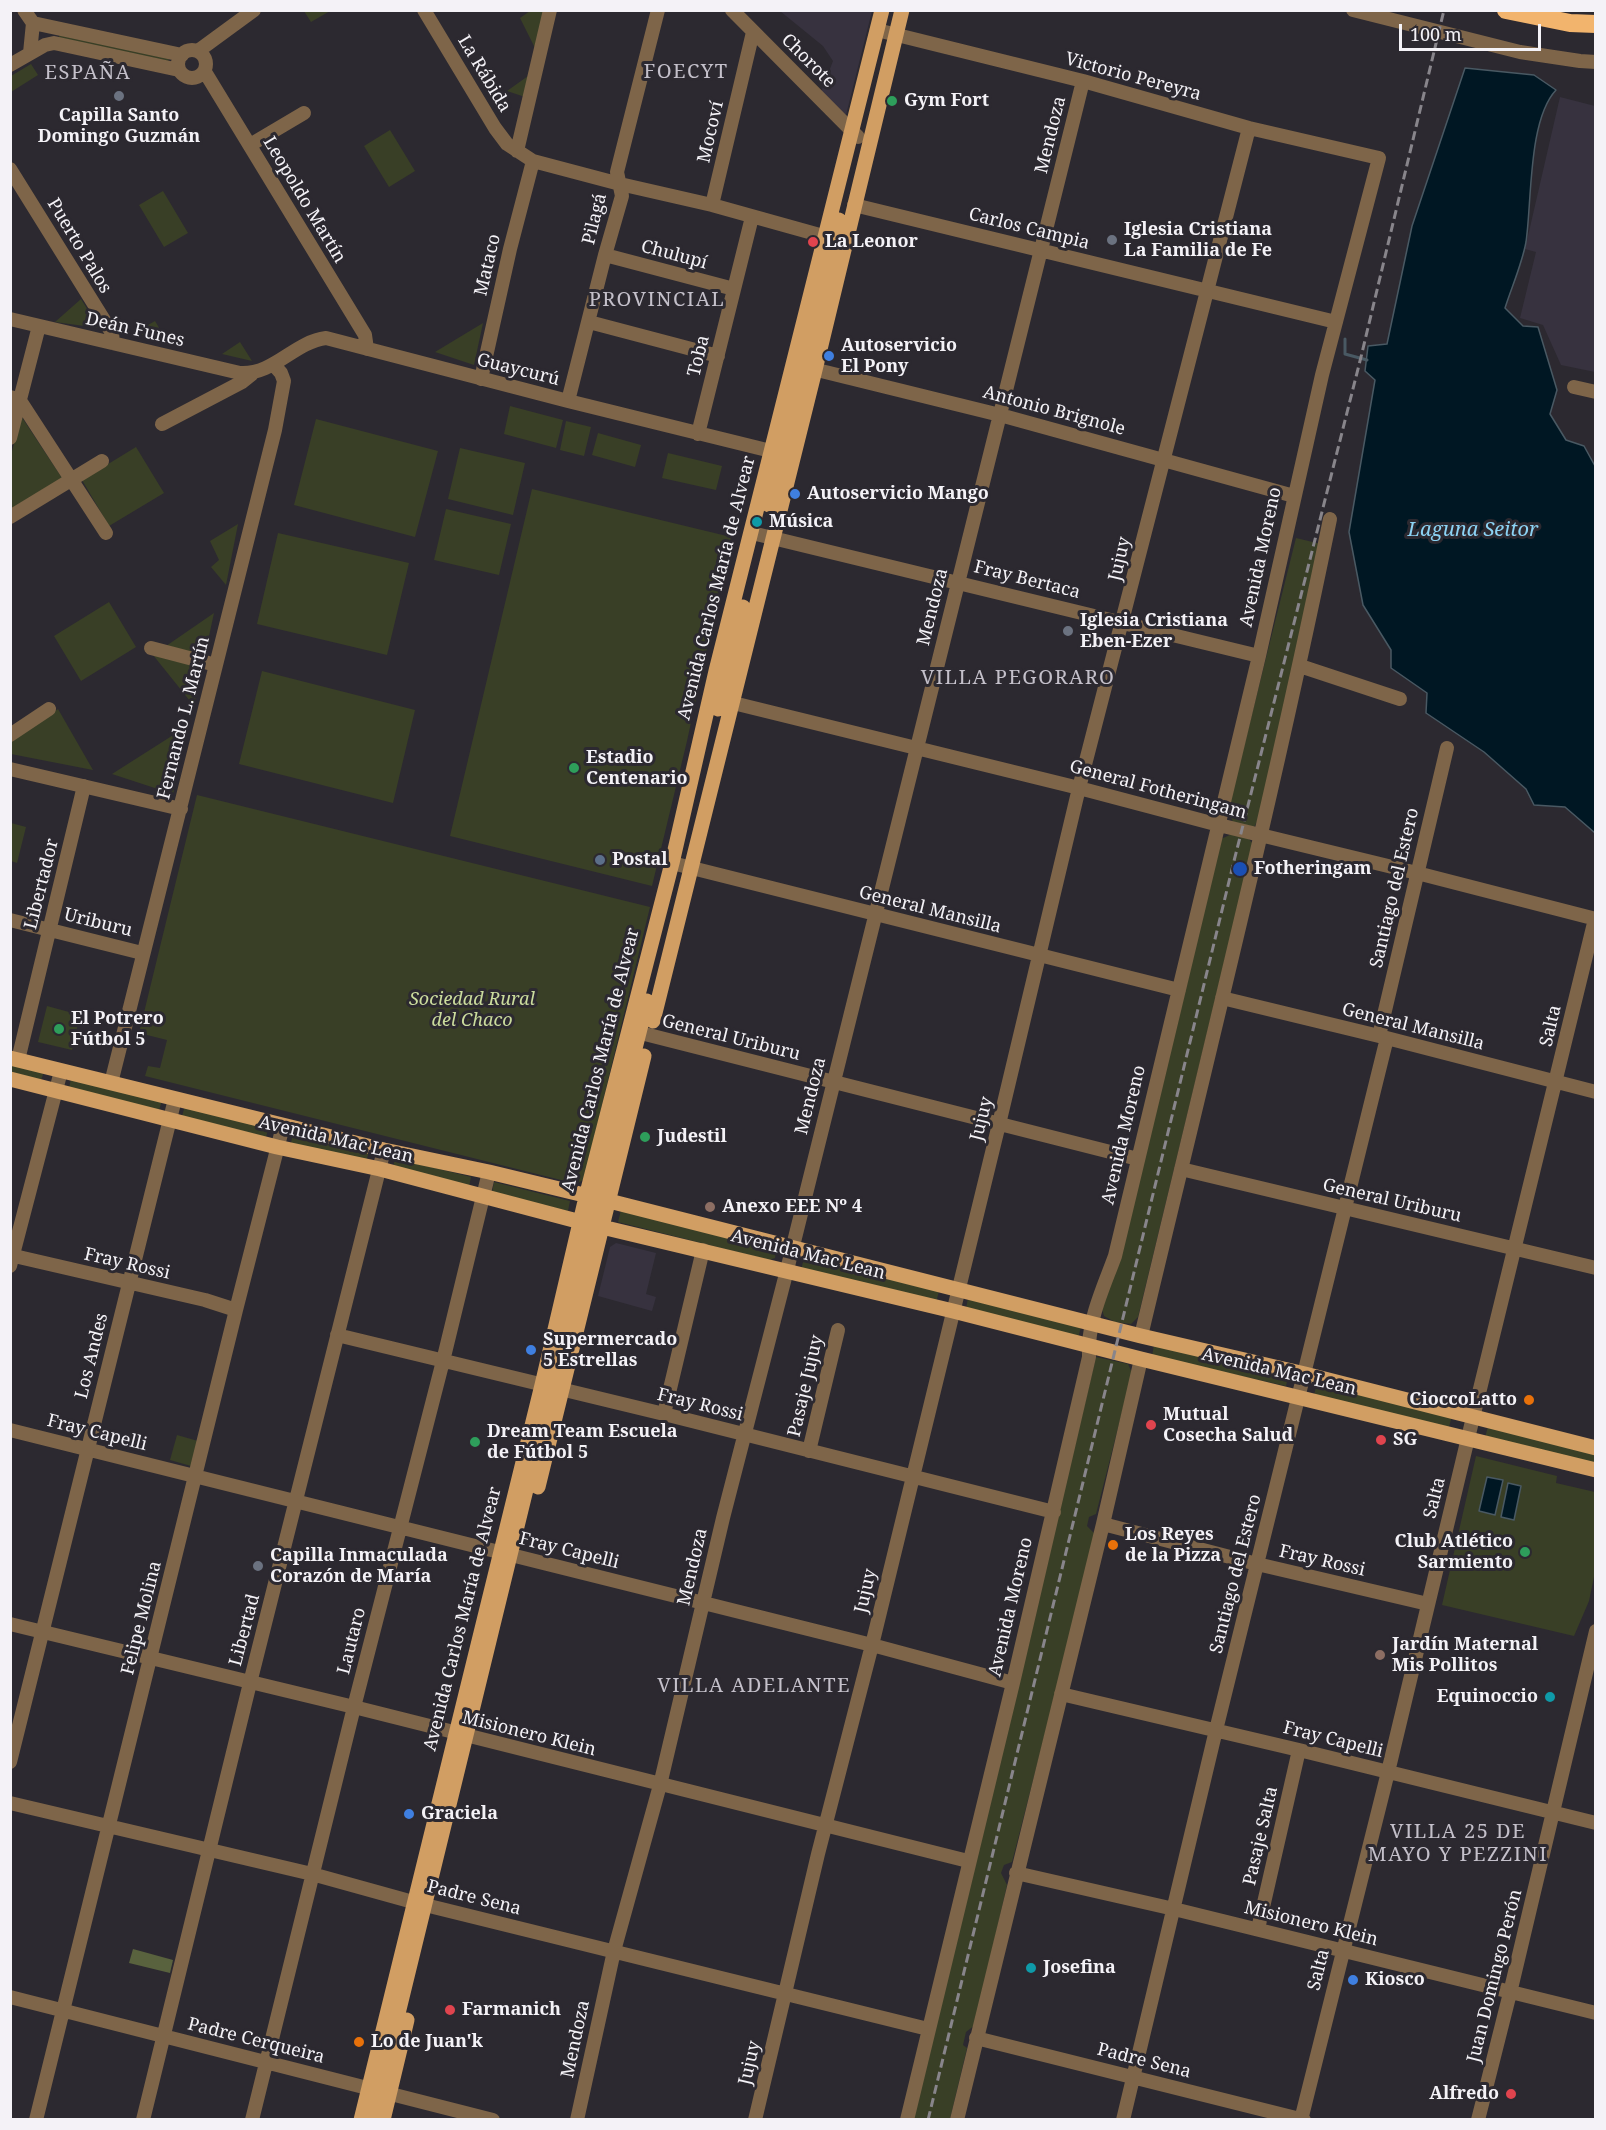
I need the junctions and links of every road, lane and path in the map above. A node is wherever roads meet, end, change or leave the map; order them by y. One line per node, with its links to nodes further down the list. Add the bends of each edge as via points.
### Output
1 (24, 10): 12 (street)
2 (254, 10): 16 (street)
3 (424, 10): 28 (street, La Rábida, via 495,128)
4 (550, 10): 28 (street)
5 (658, 10): 32 (street, Pilagá, via 617,172)
6 (732, 10): 14 (street, Chorote)
7 (882, 10): 15 (main road, Avenida Carlos María de Alvear)
8 (891, 10): 15 (main road, Avenida Carlos María de Alvear)
9 (902, 10): 15 (main road, Avenida Carlos María de Alvear)
10 (1353, 10): 19 (street, via 1520,52)
11 (1506, 10): 13 (highway, via 1570,23)
12 (33, 23): 17 (street); 18 (street)
13 (1596, 24)
14 (753, 32): 26 (street, Chorote); 33 (street, Mocoví)
15 (886, 32): 23 (street, Victorio Pereyra); 26 (main road, Avenida Carlos María de Alvear); 34 (main road, Avenida Carlos María de Alvear)
16 (198, 51): 18 (street, via 189,50); 22 (street, via 207,64)
17 (30, 53): 20 (street); 21 (street, via 54,43)
18 (182, 55): 21 (street)
19 (1596, 62)
20 (10, 66)
21 (179, 70): 22 (street, via 196,79)
22 (205, 72): 27 (street, Leopoldo Martín)
23 (1083, 81): 25 (street, Victorio Pereyra); 37 (street, Mendoza)
24 (304, 113): 27 (street)
25 (1249, 128): 29 (street, Victorio Pereyra); 40 (street, Jujuy)
26 (855, 134): 36 (main road, Avenida Carlos María de Alvear)
27 (250, 145): 46 (street, Leopoldo Martín, via 365,336)
28 (517, 151): 30 (street)
29 (1379, 158): 43 (street, Avenida Moreno)
30 (533, 161): 32 (street); 51 (street, Mataco)
31 (10, 169): 45 (street, Puerto Palos, via 112,333)
32 (620, 184): 33 (street); 38 (street, Pilagá, via 622,196)
33 (712, 205): 35 (street)
34 (854, 206): 36 (main road, Avenida Carlos María de Alvear); 37 (street, Carlos Campia)
35 (752, 217): 36 (street); 39 (street, Toba)
36 (835, 239): 49 (main road, Avenida Carlos María de Alvear); 60 (main road, Avenida Carlos María de Alvear)
37 (1041, 249): 40 (street, Carlos Campia); 56 (street, Mendoza)
38 (604, 255): 39 (street, Chulupí); 42 (street, Pilagá)
39 (734, 289): 47 (street, Toba)
40 (1205, 292): 43 (street, Carlos Campia); 61 (street, Jujuy)
41 (10, 319): 44 (street, Deán Funes)
42 (589, 322): 47 (street); 55 (street, Pilagá)
43 (1336, 322): 64 (street, Avenida Moreno)
44 (39, 326): 45 (street, Deán Funes); 54 (street)
45 (113, 343): 50 (street, Deán Funes)
46 (367, 349): 48 (street, Guaycurú, via 317,339); 51 (street, Guaycurú)
47 (718, 356): 58 (street, Toba)
48 (273, 364): 50 (street, Guaycurú); 73 (street, Fernando L. Martín, via 284,381 275,430)
49 (809, 368): 56 (street, Antonio Brignole); 60 (main road, Avenida Carlos María de Alvear); 68 (main road, Avenida Carlos María de Alvear)
50 (252, 374): 57 (street, Guaycurú)
51 (481, 379): 55 (street, Guaycurú)
52 (1574, 387): 53 (street)
53 (1596, 392)
54 (15, 398): 59 (street); 63 (street)
55 (568, 401): 58 (street, Guaycurú)
56 (1000, 415): 61 (street, Antonio Brignole); 69 (street, Mendoza)
57 (162, 424)
58 (698, 434): 60 (street, Guaycurú)
59 (10, 438)
60 (776, 452): 68 (main road, Avenida Carlos María de Alvear)
61 (1162, 458): 64 (street, Antonio Brignole); 70 (street, Jujuy)
62 (102, 461): 63 (street)
63 (72, 479): 65 (street); 67 (street)
64 (1294, 496): 72 (street, Avenida Moreno)
65 (10, 517)
66 (1330, 519): 74 (street)
67 (106, 533)
68 (762, 536): 69 (street, Fray Bertaca); 76 (main road, Avenida Carlos María de Alvear); 76 (main road, Avenida Carlos María de Alvear)
69 (958, 582): 70 (street, Fray Bertaca); 79 (street, Mendoza)
70 (1123, 622): 72 (street, Fray Bertaca); 83 (street, Jujuy)
71 (151, 648): 73 (street)
72 (1259, 656): 85 (street, Avenida Moreno)
73 (216, 665): 84 (street, Fernando L. Martín)
74 (1300, 666): 75 (street); 86 (street)
75 (1400, 699)
76 (721, 700): 79 (street, General Fotheringam); 87 (main road, Avenida Carlos María de Alvear); 87 (main road, Avenida Carlos María de Alvear)
77 (49, 709): 78 (street)
78 (10, 735)
79 (916, 747): 83 (street, General Fotheringam); 89 (street, Mendoza)
80 (1447, 748): 88 (street, Santiago del Estero)
81 (10, 769): 82 (street)
82 (84, 786): 84 (street); 92 (street, Libertador)
83 (1079, 788): 85 (street, General Fotheringam); 94 (street, Jujuy)
84 (181, 809): 93 (street, Fernando L. Martín)
85 (1219, 825): 86 (street, General Fotheringam); 95 (street, Avenida Moreno)
86 (1261, 835): 88 (street, General Fotheringam); 96 (street)
87 (681, 866): 89 (street, General Mansilla); 97 (main road, Avenida Carlos María de Alvear)
88 (1417, 873): 90 (street, General Fotheringam); 98 (street, Santiago del Estero)
89 (874, 914): 94 (street, General Mansilla); 102 (street, Mendoza)
90 (1595, 919): 103 (street, Salta)
91 (10, 920): 92 (street, Uriburu)
92 (50, 929): 93 (street, Uriburu); 99 (street, Libertador)
93 (142, 953): 104 (street, Fernando L. Martín)
94 (1039, 957): 95 (street, General Mansilla); 109 (street, Jujuy)
95 (1179, 990): 113 (street, Avenida Moreno)
96 (1222, 998): 98 (street, General Mansilla); 115 (street)
97 (639, 1034): 102 (street, General Uriburu); 118 (main road, Avenida Carlos María de Alvear)
98 (1383, 1037): 103 (street, General Mansilla); 119 (street, Santiago del Estero)
99 (14, 1059): 100 (main road, Avenida Mac Lean)
100 (61, 1071): 104 (main road, Avenida Mac Lean); 105 (street)
101 (10, 1079): 105 (main road, Avenida Mac Lean)
102 (833, 1082): 109 (street, General Uriburu); 121 (street, Mendoza)
103 (1556, 1082): 106 (street, General Mansilla); 122 (street, Salta)
104 (111, 1083): 107 (main road, Avenida Mac Lean)
105 (56, 1091): 108 (main road, Avenida Mac Lean); 124 (street)
106 (1596, 1092)
107 (175, 1099): 108 (street, Los Andes); 110 (main road, Avenida Mac Lean)
108 (170, 1120): 111 (main road, Avenida Mac Lean); 127 (street, Los Andes)
109 (999, 1124): 113 (street, General Uriburu); 128 (street, Jujuy)
110 (283, 1126): 111 (street, Felipe Molina); 112 (main road, Avenida Mac Lean)
111 (277, 1147): 114 (main road, Avenida Mac Lean); 129 (street, Felipe Molina)
112 (384, 1150): 114 (street, Libertad); 116 (main road, Avenida Mac Lean)
113 (1138, 1159): 131 (street, Avenida Moreno, via 1115,1256)
114 (380, 1169): 117 (main road, Avenida Mac Lean); 133 (street, Libertad)
115 (1181, 1169): 119 (street, General Uriburu); 134 (street)
116 (489, 1172): 117 (street, Lautaro); 118 (main road, Avenida Mac Lean)
117 (483, 1195): 120 (main road, Avenida Mac Lean); 137 (street, Lautaro)
118 (597, 1199): 120 (main road, Avenida Carlos María de Alvear); 121 (main road, Avenida Mac Lean)
119 (1345, 1208): 122 (street, General Uriburu); 138 (street, Santiago del Estero)
120 (592, 1224): 123 (main road, Avenida Mac Lean); 139 (main road, Avenida Carlos María de Alvear)
121 (792, 1248): 126 (street, Mendoza); 128 (main road, Avenida Mac Lean)
122 (1515, 1248): 125 (street, General Uriburu); 142 (street, Salta)
123 (703, 1250): 126 (main road, Avenida Mac Lean); 141 (street)
124 (11, 1259): 127 (street, Fray Rossi)
125 (1596, 1268)
126 (787, 1270): 130 (main road, Avenida Mac Lean); 144 (street, Mendoza)
127 (129, 1283): 129 (street, Fray Rossi); 147 (street, Los Andes)
128 (959, 1289): 130 (street, Jujuy); 131 (main road, Avenida Mac Lean)
129 (236, 1310): 150 (street, Felipe Molina)
130 (954, 1311): 135 (main road, Avenida Mac Lean); 151 (street, Jujuy)
131 (1092, 1322): 134 (main road, Avenida Mac Lean); 135 (street, Avenida Moreno)
132 (838, 1330): 148 (street, Pasaje Jujuy)
133 (337, 1335): 137 (street, Fray Rossi); 152 (street, Libertad)
134 (1141, 1335): 136 (main road); 138 (main road, Avenida Mac Lean)
135 (1088, 1345): 136 (main road, Avenida Mac Lean); 153 (street, Avenida Moreno, via 1089,1357)
136 (1141, 1359): 140 (main road, Avenida Mac Lean); 154 (street)
137 (443, 1361): 139 (street, Fray Rossi); 155 (street, Lautaro)
138 (1305, 1374): 140 (street, Santiago del Estero); 142 (main road, Avenida Mac Lean)
139 (552, 1388): 141 (street, Fray Rossi); 156 (main road, Avenida Carlos María de Alvear)
140 (1299, 1396): 145 (main road, Avenida Mac Lean); 157 (street, Santiago del Estero)
141 (664, 1414): 144 (street, Fray Rossi)
142 (1474, 1416): 145 (street, Salta); 146 (main road, Avenida Mac Lean)
143 (10, 1430): 147 (street, Fray Capelli)
144 (743, 1435): 148 (street, Fray Rossi); 158 (street, Mendoza)
145 (1468, 1438): 149 (main road, Avenida Mac Lean); 159 (street, Salta)
146 (1596, 1448)
147 (88, 1450): 150 (street, Fray Capelli); 161 (street, Los Andes)
148 (809, 1451): 151 (street, Fray Rossi)
149 (1596, 1470)
150 (195, 1477): 152 (street, Fray Capelli); 164 (street, Felipe Molina)
151 (912, 1477): 153 (street, Fray Rossi); 163 (street, Jujuy)
152 (297, 1502): 155 (street, Fray Capelli); 165 (street, Libertad)
153 (1054, 1512): 166 (street, Avenida Moreno)
154 (1103, 1524): 157 (street, Fray Rossi); 167 (street)
155 (399, 1527): 156 (street, Fray Capelli); 168 (street, Lautaro)
156 (510, 1555): 158 (street, Fray Capelli); 170 (main road, Avenida Carlos María de Alvear)
157 (1257, 1564): 159 (street, Fray Rossi); 169 (street, Santiago del Estero)
158 (703, 1603): 163 (street, Fray Capelli); 174 (street, Mendoza)
159 (1428, 1604): 173 (street, Salta)
160 (10, 1624): 161 (street, Misionero Klein)
161 (41, 1632): 164 (street, Misionero Klein); 172 (street, Los Andes)
162 (1595, 1639): 176 (street, Juan Domingo Perón)
163 (872, 1645): 166 (street, Fray Capelli); 178 (street, Jujuy)
164 (150, 1659): 165 (street, Misionero Klein); 179 (street, Felipe Molina)
165 (250, 1683): 168 (street, Misionero Klein); 180 (street, Libertad)
166 (1013, 1683): 181 (street, Avenida Moreno)
167 (1061, 1694): 169 (street, Fray Capelli); 182 (street)
168 (354, 1707): 170 (street, Misionero Klein); 183 (street, Lautaro)
169 (1216, 1730): 171 (street, Fray Capelli); 185 (street, Santiago del Estero)
170 (465, 1736): 174 (street, Misionero Klein); 184 (main road, Avenida Carlos María de Alvear)
171 (1299, 1750): 173 (street, Fray Capelli); 186 (street, Pasaje Salta)
172 (10, 1762)
173 (1389, 1772): 176 (street, Fray Capelli); 188 (street, Salta)
174 (660, 1785): 178 (street, Misionero Klein); 187 (street, Mendoza)
175 (10, 1803): 179 (street, Padre Sena)
176 (1552, 1812): 177 (street, Fray Capelli); 190 (street, Juan Domingo Perón)
177 (1596, 1823)
178 (826, 1825): 181 (street, Misionero Klein); 189 (street, Jujuy)
179 (109, 1826): 180 (street, Padre Sena); 192 (street, Felipe Molina)
180 (208, 1850): 183 (street, Padre Sena); 195 (street, Libertad)
181 (969, 1861): 194 (street, Avenida Moreno)
182 (1017, 1873): 185 (street, Misionero Klein); 196 (street)
183 (312, 1874): 184 (street, Padre Sena); 197 (street, Lautaro)
184 (424, 1904): 187 (street, Padre Sena); 199 (main road, Avenida Carlos María de Alvear)
185 (1174, 1909): 186 (street, Misionero Klein); 198 (street, Santiago del Estero)
186 (1258, 1929): 188 (street, Misionero Klein)
187 (614, 1951): 189 (street, Padre Sena); 208 (street, Mendoza)
188 (1343, 1951): 190 (street, Misionero Klein); 200 (street, Salta)
189 (785, 1993): 194 (street, Padre Sena); 209 (street, Jujuy)
190 (1510, 1993): 193 (street, Misionero Klein); 213 (street, Juan Domingo Perón)
191 (10, 1997): 192 (street, Padre Cerqueira)
192 (63, 2010): 195 (street, Padre Cerqueira); 201 (street, Felipe Molina)
193 (1596, 2013)
194 (928, 2029): 210 (street, Avenida Moreno)
195 (164, 2036): 197 (street, Padre Cerqueira); 202 (street, Libertad)
196 (976, 2038): 198 (street, Padre Sena); 211 (street)
197 (266, 2062): 199 (street, Padre Cerqueira); 203 (street, Lautaro)
198 (1133, 2076): 200 (street, Padre Sena); 212 (street, Santiago del Estero)
199 (379, 2091): 204 (main road, Avenida Carlos María de Alvear); 205 (main road, Avenida Carlos María de Alvear); 206 (main road, Avenida Carlos María de Alvear); 207 (street, Padre Cerqueira)
200 (1302, 2119)
201 (36, 2120)
202 (143, 2120)
203 (252, 2120)
204 (361, 2120)
205 (372, 2120)
206 (383, 2120)
207 (493, 2120)
208 (577, 2120)
209 (755, 2120)
210 (907, 2120)
211 (957, 2120)
212 (1123, 2120)
213 (1478, 2120)

